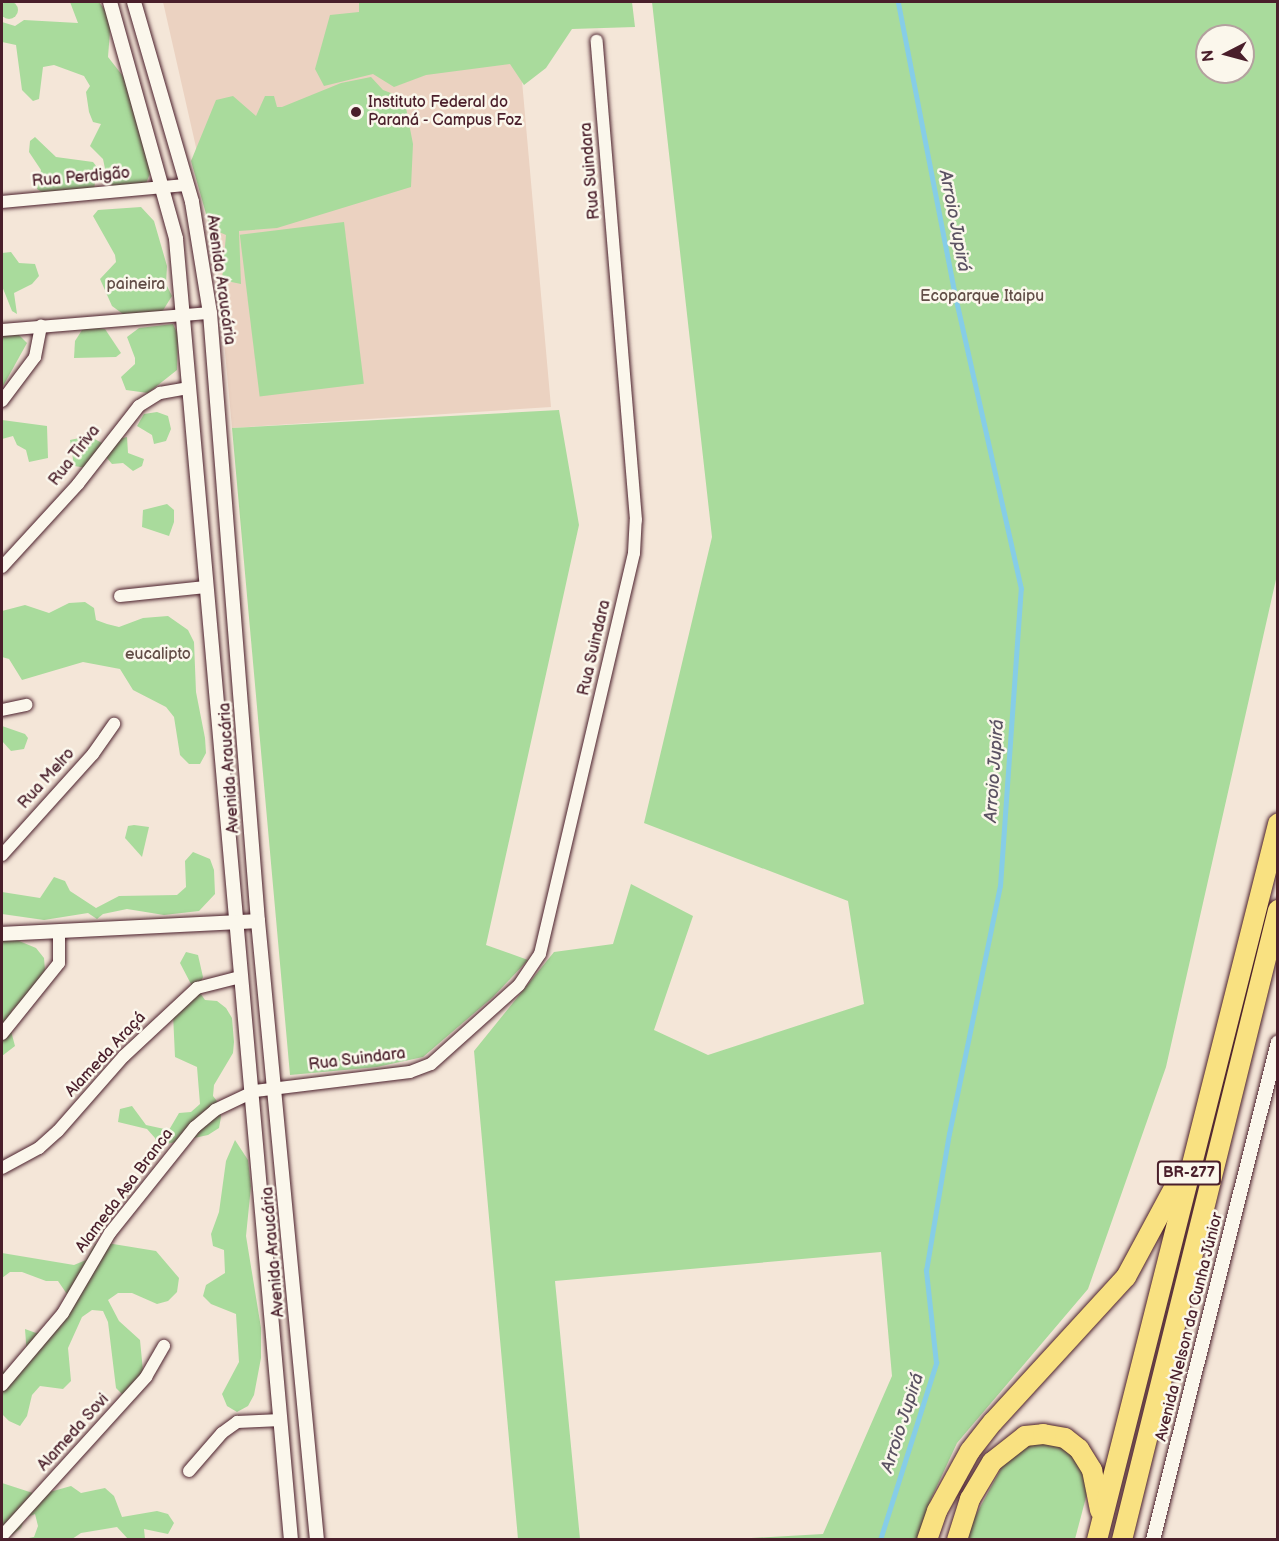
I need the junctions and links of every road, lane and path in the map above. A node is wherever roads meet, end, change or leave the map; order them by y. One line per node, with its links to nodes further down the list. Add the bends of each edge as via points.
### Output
1 (110, 2): 5 (street, Avenida Araucária)
2 (134, 2): 4 (street, Avenida Araucária)
3 (597, 41): 29 (street, Rua Suindara, via 636,520 634,553 540,954 519,985 431,1064 410,1072)
4 (187, 185): 5 (street, Rua Perdigão); 7 (street, Avenida Araucária, via 197,223)
5 (163, 187): 6 (street, Rua Perdigão); 8 (street, Avenida Araucária, via 176,239)
6 (2, 202)
7 (210, 313): 8 (street); 22 (street, Avenida Araucária)
8 (183, 317): 9 (street); 11 (street, Avenida Araucária)
9 (41, 326): 10 (street); 12 (street, via 35,357)
10 (2, 330)
11 (188, 388): 13 (street, Rua Tiriva, via 160,393 138,406 78,484); 14 (street, Avenida Araucária)
12 (2, 401)
13 (2, 567)
14 (206, 587): 15 (street); 23 (street, Avenida Araucária)
15 (120, 596)
16 (26, 705): 17 (street)
17 (2, 710)
18 (114, 723): 20 (street, Rua Melro, via 93,754)
19 (1278, 824): 30 (highway, BR-277)
20 (2, 855)
21 (1278, 910): 44 (highway, BR-277)
22 (258, 921): 23 (street); 29 (street, Avenida Araucária)
23 (235, 924): 24 (street); 26 (street, Avenida Araucária)
24 (59, 931): 25 (street); 27 (street, via 61,954 56,969)
25 (2, 934)
26 (240, 977): 31 (street, Avenida Araucária); 32 (street, Alameda Araçá, via 197,988 124,1056 58,1131 39,1148)
27 (2, 1034)
28 (1278, 1042): 37 (street, Avenida Nelson da Cunha Júnior)
29 (280, 1086): 31 (street, Alameda Asa Branca); 41 (street, Avenida Araucária)
30 (1209, 1091): 38 (highway, BR-277); 42 (highway, via 1168,1203 1144,1249 1126,1277 970,1451)
31 (251, 1092): 34 (street, Alameda Asa Branca, via 215,1110 195,1126 110,1233 63,1313); 35 (street, Avenida Araucária)
32 (2, 1168)
33 (164, 1346): 39 (street, Alameda Sovi, via 146,1377)
34 (2, 1385)
35 (281, 1420): 36 (street, via 237,1422 222,1432); 40 (street, Avenida Araucária)
36 (189, 1471)
37 (1160, 1516): 45 (street, Avenida Nelson da Cunha Júnior); 46 (street, Avenida Nelson da Cunha Júnior)
38 (1099, 1531): 43 (highway, via 1092,1470 1079,1449 1065,1438 1043,1434 1026,1436 992,1462 970,1499)
39 (2, 1536)
40 (291, 1539)
41 (317, 1539)
42 (927, 1539)
43 (957, 1539)
44 (1122, 1539)
45 (1153, 1539)
46 (1161, 1539)

